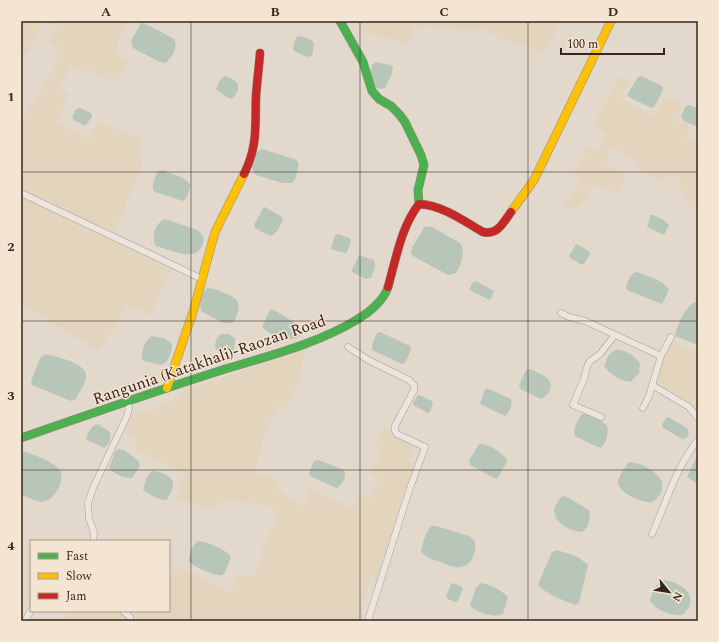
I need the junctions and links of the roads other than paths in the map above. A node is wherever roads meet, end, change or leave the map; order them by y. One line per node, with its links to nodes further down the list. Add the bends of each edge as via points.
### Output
1 (340, 21): 5 (main road, via 363,62 372,91 402,118 421,155 424,165 418,190)
2 (611, 21): 5 (main road, via 534,180 496,231 483,232 443,211)
3 (260, 53): 6 (main road, via 254,147 249,164 215,232)
4 (21, 193): 6 (street)
5 (419, 204): 13 (main road, Rangunia (Katakhali)-Raozan Road, via 412,213 402,238 387,290 370,311 358,320 298,346)
6 (202, 279): 13 (main road)
7 (560, 313): 8 (street)
8 (616, 335): 11 (street); 16 (street, via 599,355 590,361 572,405)
9 (671, 337): 11 (street)
10 (348, 347): 26 (street, via 414,385 395,431 425,447)
11 (661, 356): 12 (street)
12 (652, 385): 15 (street); 17 (street, via 689,407)
13 (167, 388): 14 (main road, Rangunia (Katakhali)-Raozan Road)
14 (128, 401): 18 (main road, Rangunia (Katakhali)-Raozan Road); 21 (street, via 127,416 88,503)
15 (643, 408)
16 (601, 417)
17 (698, 418)
18 (21, 438)
19 (698, 440): 20 (street, via 681,467)
20 (652, 534)
21 (93, 540)
22 (30, 612): 24 (street)
23 (126, 612): 25 (street)
24 (25, 621)
25 (130, 621)
26 (369, 621)

